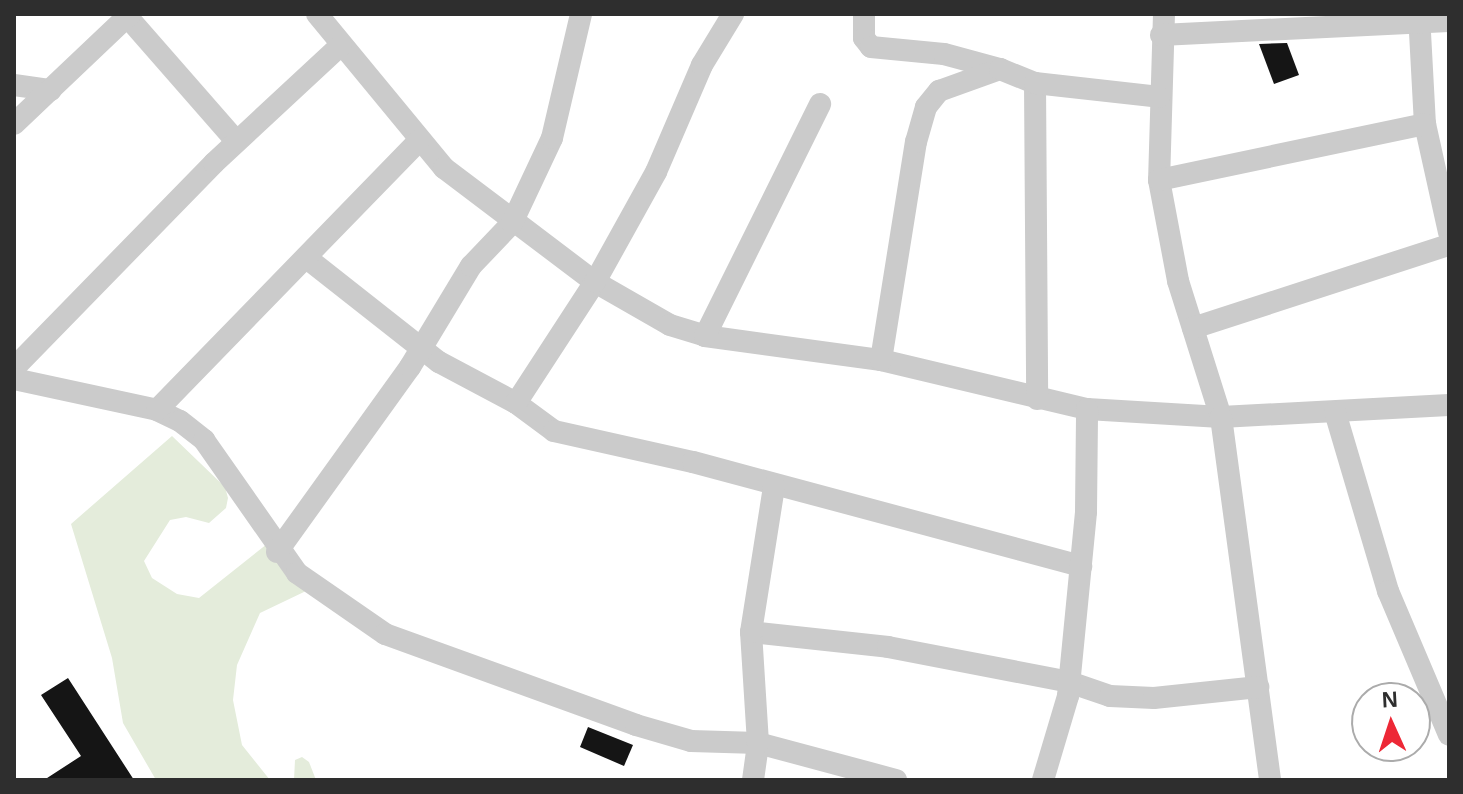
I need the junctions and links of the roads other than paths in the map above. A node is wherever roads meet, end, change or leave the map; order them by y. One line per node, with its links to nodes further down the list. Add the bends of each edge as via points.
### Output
1 (317, 14): 9 (street)
2 (581, 14): 23 (street, via 552,138)
3 (733, 14): 27 (street, via 702,65 656,172)
4 (864, 14): 10 (street, via 864,38 871,47)
5 (127, 15): 14 (street); 21 (street)
6 (1419, 19): 7 (street); 8 (street); 19 (street)
7 (1449, 21)
8 (1162, 25): 16 (street)
9 (341, 45): 20 (street); 21 (street)
10 (911, 53): 11 (street, via 988,61); 15 (street, via 933,69)
11 (1000, 69): 12 (street); 15 (street)
12 (1035, 83): 16 (street); 34 (street)
13 (14, 85): 14 (street)
14 (51, 90): 18 (street)
15 (939, 91): 31 (street, via 926,107 916,142)
16 (1159, 97): 22 (street)
17 (820, 104): 29 (street)
18 (14, 124)
19 (1425, 124): 22 (street); 24 (street)
20 (420, 140): 23 (street, via 444,168); 26 (street)
21 (236, 141): 32 (street)
22 (1159, 180): 28 (street, via 1178,281)
23 (512, 223): 27 (street); 30 (street, via 471,266)
24 (1449, 232)
25 (1449, 245): 28 (street)
26 (308, 259): 30 (street); 38 (street)
27 (595, 282): 29 (street, via 670,325); 35 (street)
28 (1193, 328): 40 (street)
29 (705, 336): 31 (street)
30 (420, 348): 35 (street); 42 (street)
31 (881, 360): 34 (street)
32 (14, 368)
33 (14, 379): 38 (street)
34 (1037, 399): 37 (street)
35 (516, 403): 41 (street, via 554,431)
36 (1449, 405): 39 (street)
37 (1087, 409): 40 (street); 43 (street)
38 (157, 410): 42 (street, via 204,440)
39 (1335, 412): 40 (street); 47 (street, via 1388,591)
40 (1221, 417): 46 (street)
41 (774, 486): 43 (street); 44 (street)
42 (277, 552): 48 (street, via 297,573 385,634 636,725 691,741)
43 (1081, 566): 45 (street)
44 (751, 632): 45 (street, via 834,638); 48 (street)
45 (1069, 682): 46 (street, via 1084,692 1154,698); 51 (street)
46 (1258, 687): 52 (street)
47 (1449, 735)
48 (758, 743): 49 (street); 50 (street)
49 (753, 780)
50 (896, 780)
51 (1043, 780)
52 (1270, 780)

